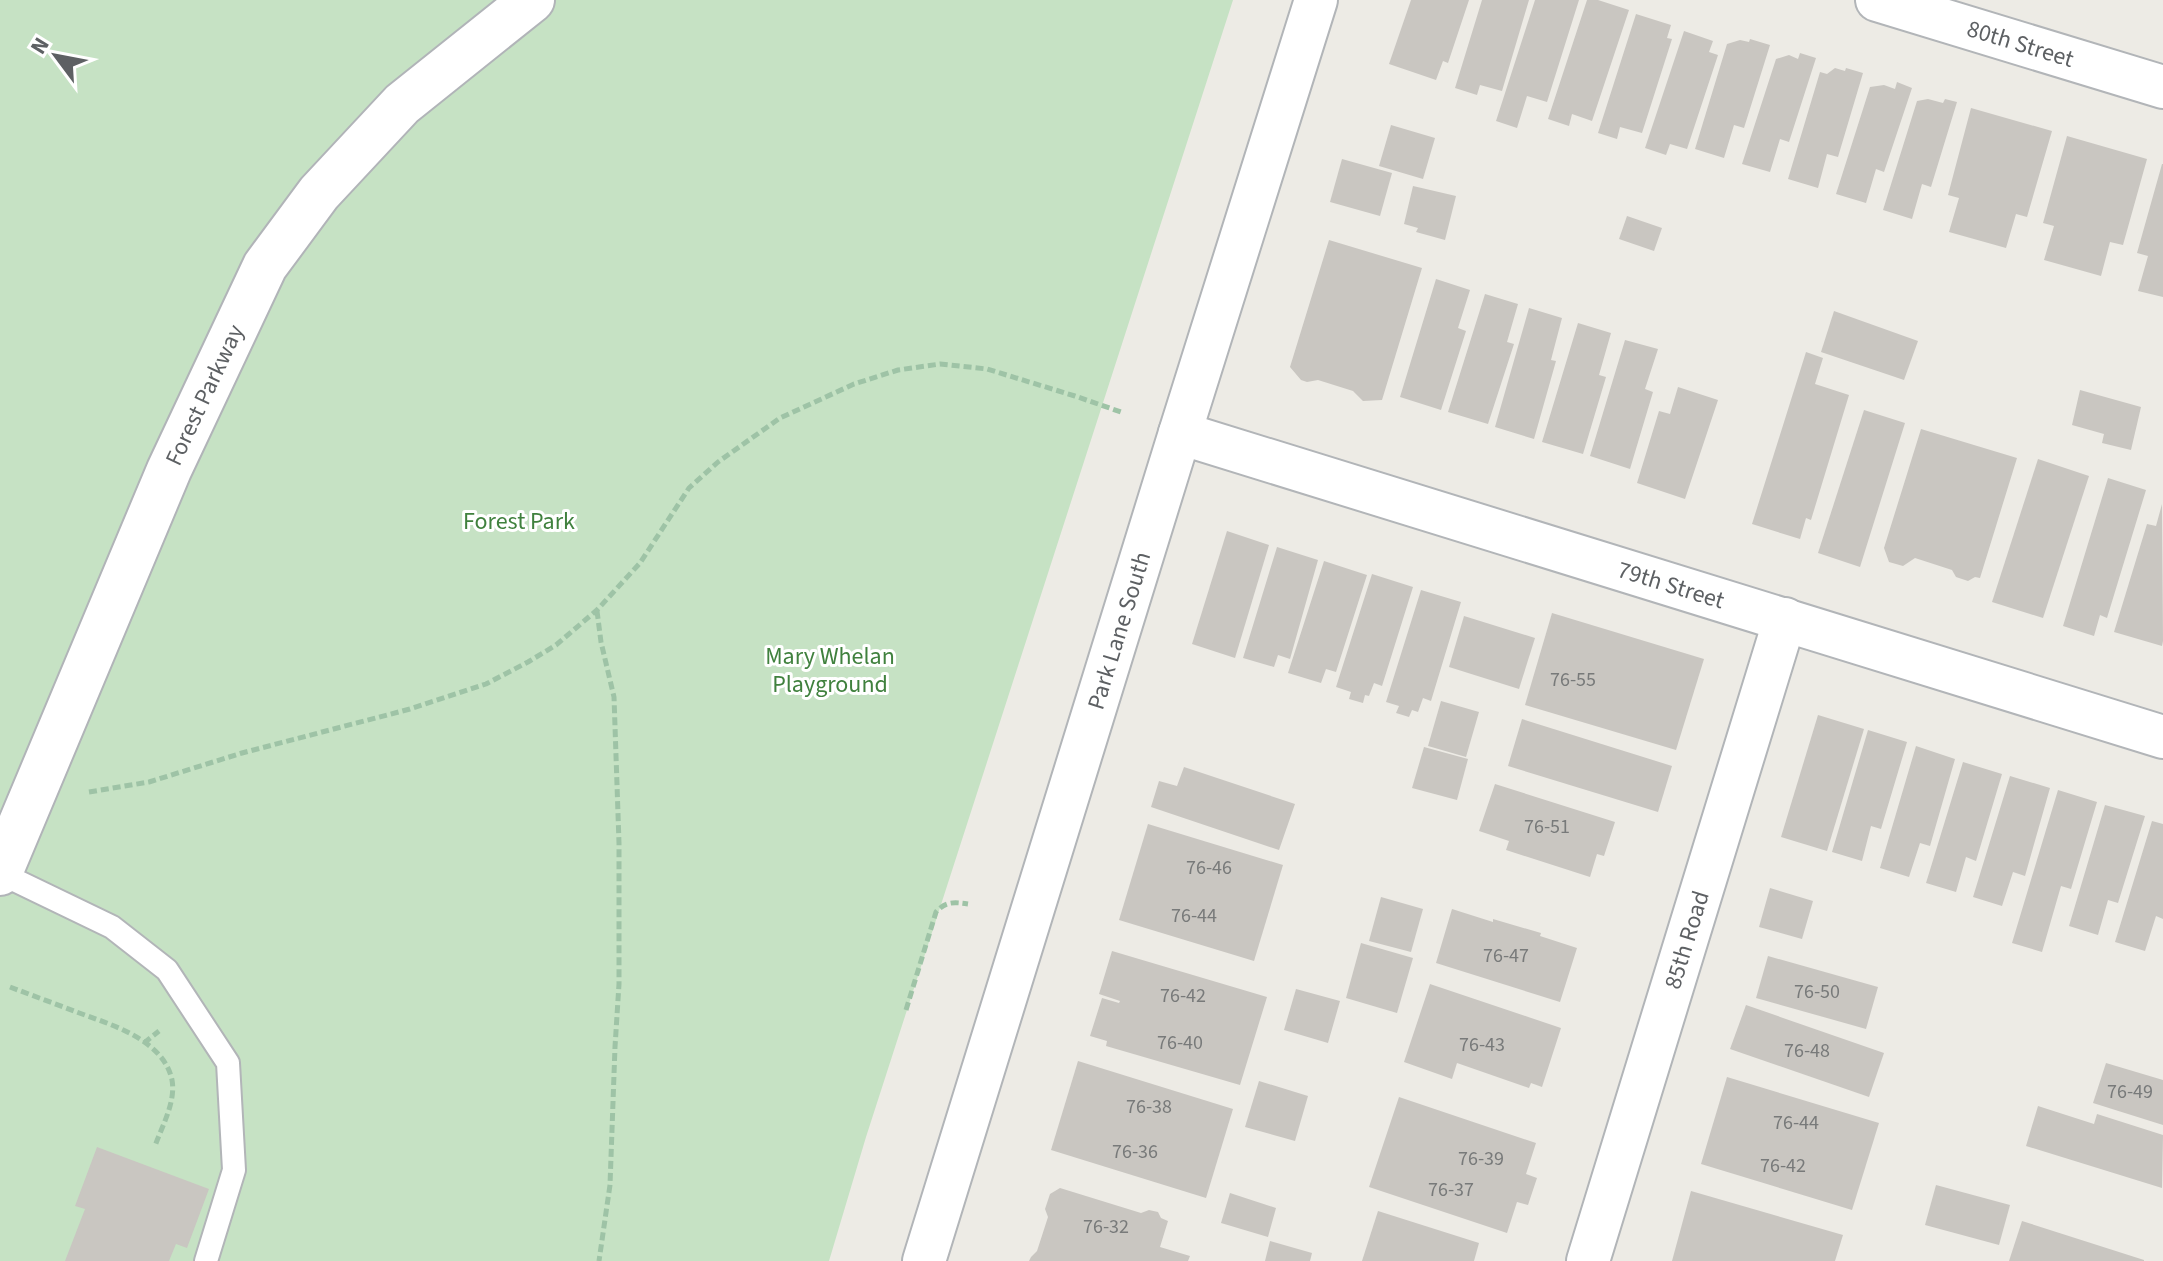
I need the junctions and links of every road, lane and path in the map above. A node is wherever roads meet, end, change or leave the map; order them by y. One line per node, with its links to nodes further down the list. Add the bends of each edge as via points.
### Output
1 (532, 0): 11 (street, Forest Parkway, via 402,104 319,193 265,266 169,470)
2 (1316, 0): 6 (street, Park Lane South)
3 (1877, 0): 4 (street, 80th Street)
4 (2163, 87)
5 (1121, 412): 7 (path, via 987,369 940,364 854,384 780,418 718,462 689,488 640,563)
6 (1180, 433): 8 (street, 79th Street); 18 (street, Park Lane South)
7 (597, 610): 10 (path, via 556,645 486,684 149,782); 17 (path, via 614,697 619,843 610,1185)
8 (1785, 619): 9 (street, 79th Street); 19 (street, 85th Road)
9 (2163, 737)
10 (88, 792)
11 (0, 873): 16 (lane, via 112,927 167,970 228,1063 234,1170)
12 (968, 904): 14 (path, via 942,904 936,912)
13 (10, 987): 15 (path, via 116,1027 155,1051 172,1081 171,1102)
14 (906, 1010)
15 (155, 1146)
16 (206, 1261)
17 (599, 1261)
18 (924, 1261)
19 (1588, 1261)

